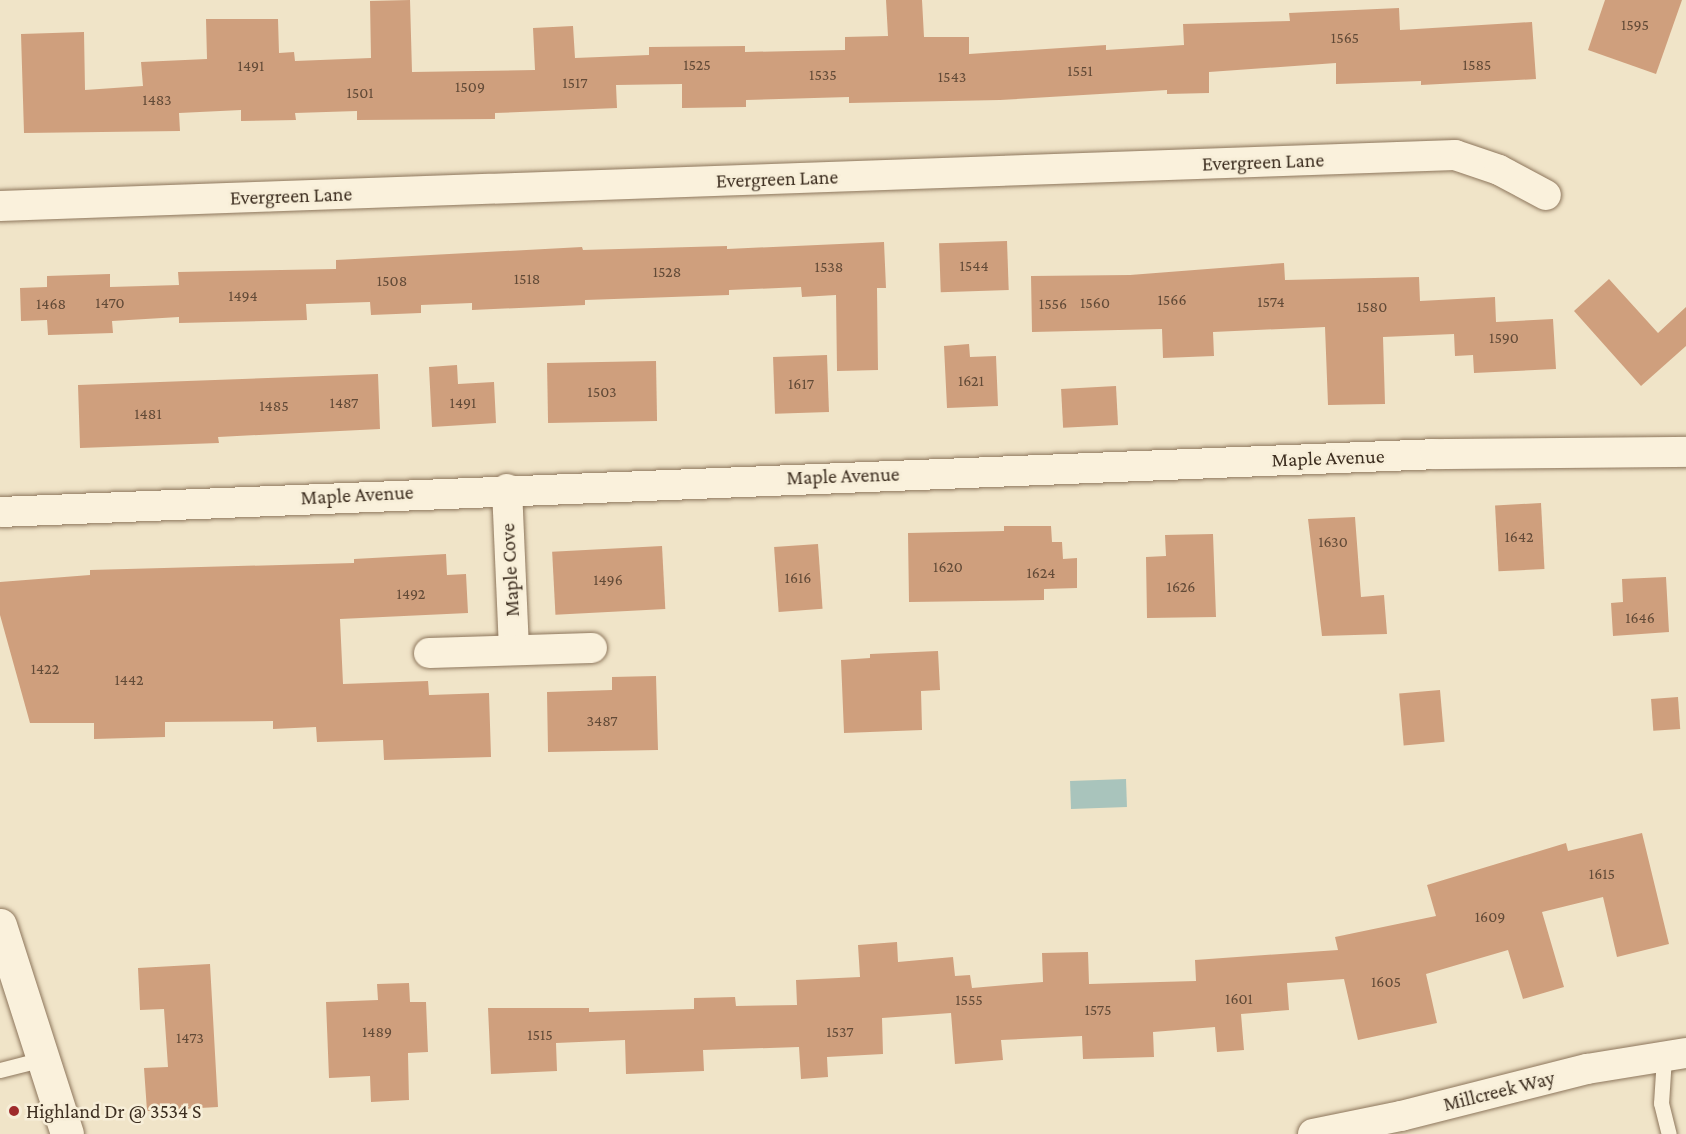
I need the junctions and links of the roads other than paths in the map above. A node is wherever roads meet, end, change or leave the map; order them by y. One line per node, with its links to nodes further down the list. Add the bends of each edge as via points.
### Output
1 (1545, 195): 2 (street, Evergreen Lane, via 1499,170 1455,155)
2 (0, 206)
3 (1686, 452): 4 (street, Maple Avenue, via 1436,454)
4 (507, 489): 5 (street, Maple Avenue); 7 (street, Maple Cove)
5 (0, 512)
6 (592, 648): 7 (street)
7 (514, 650): 8 (street)
8 (429, 653)
9 (0, 925): 11 (main road)
10 (1675, 1055): 14 (street, Millcreek Way, via 1587,1069); 15 (lane, via 1661,1103)
11 (43, 1059): 12 (lane); 13 (main road)
12 (0, 1070)
13 (67, 1134)
14 (1313, 1134)
15 (1669, 1134)

